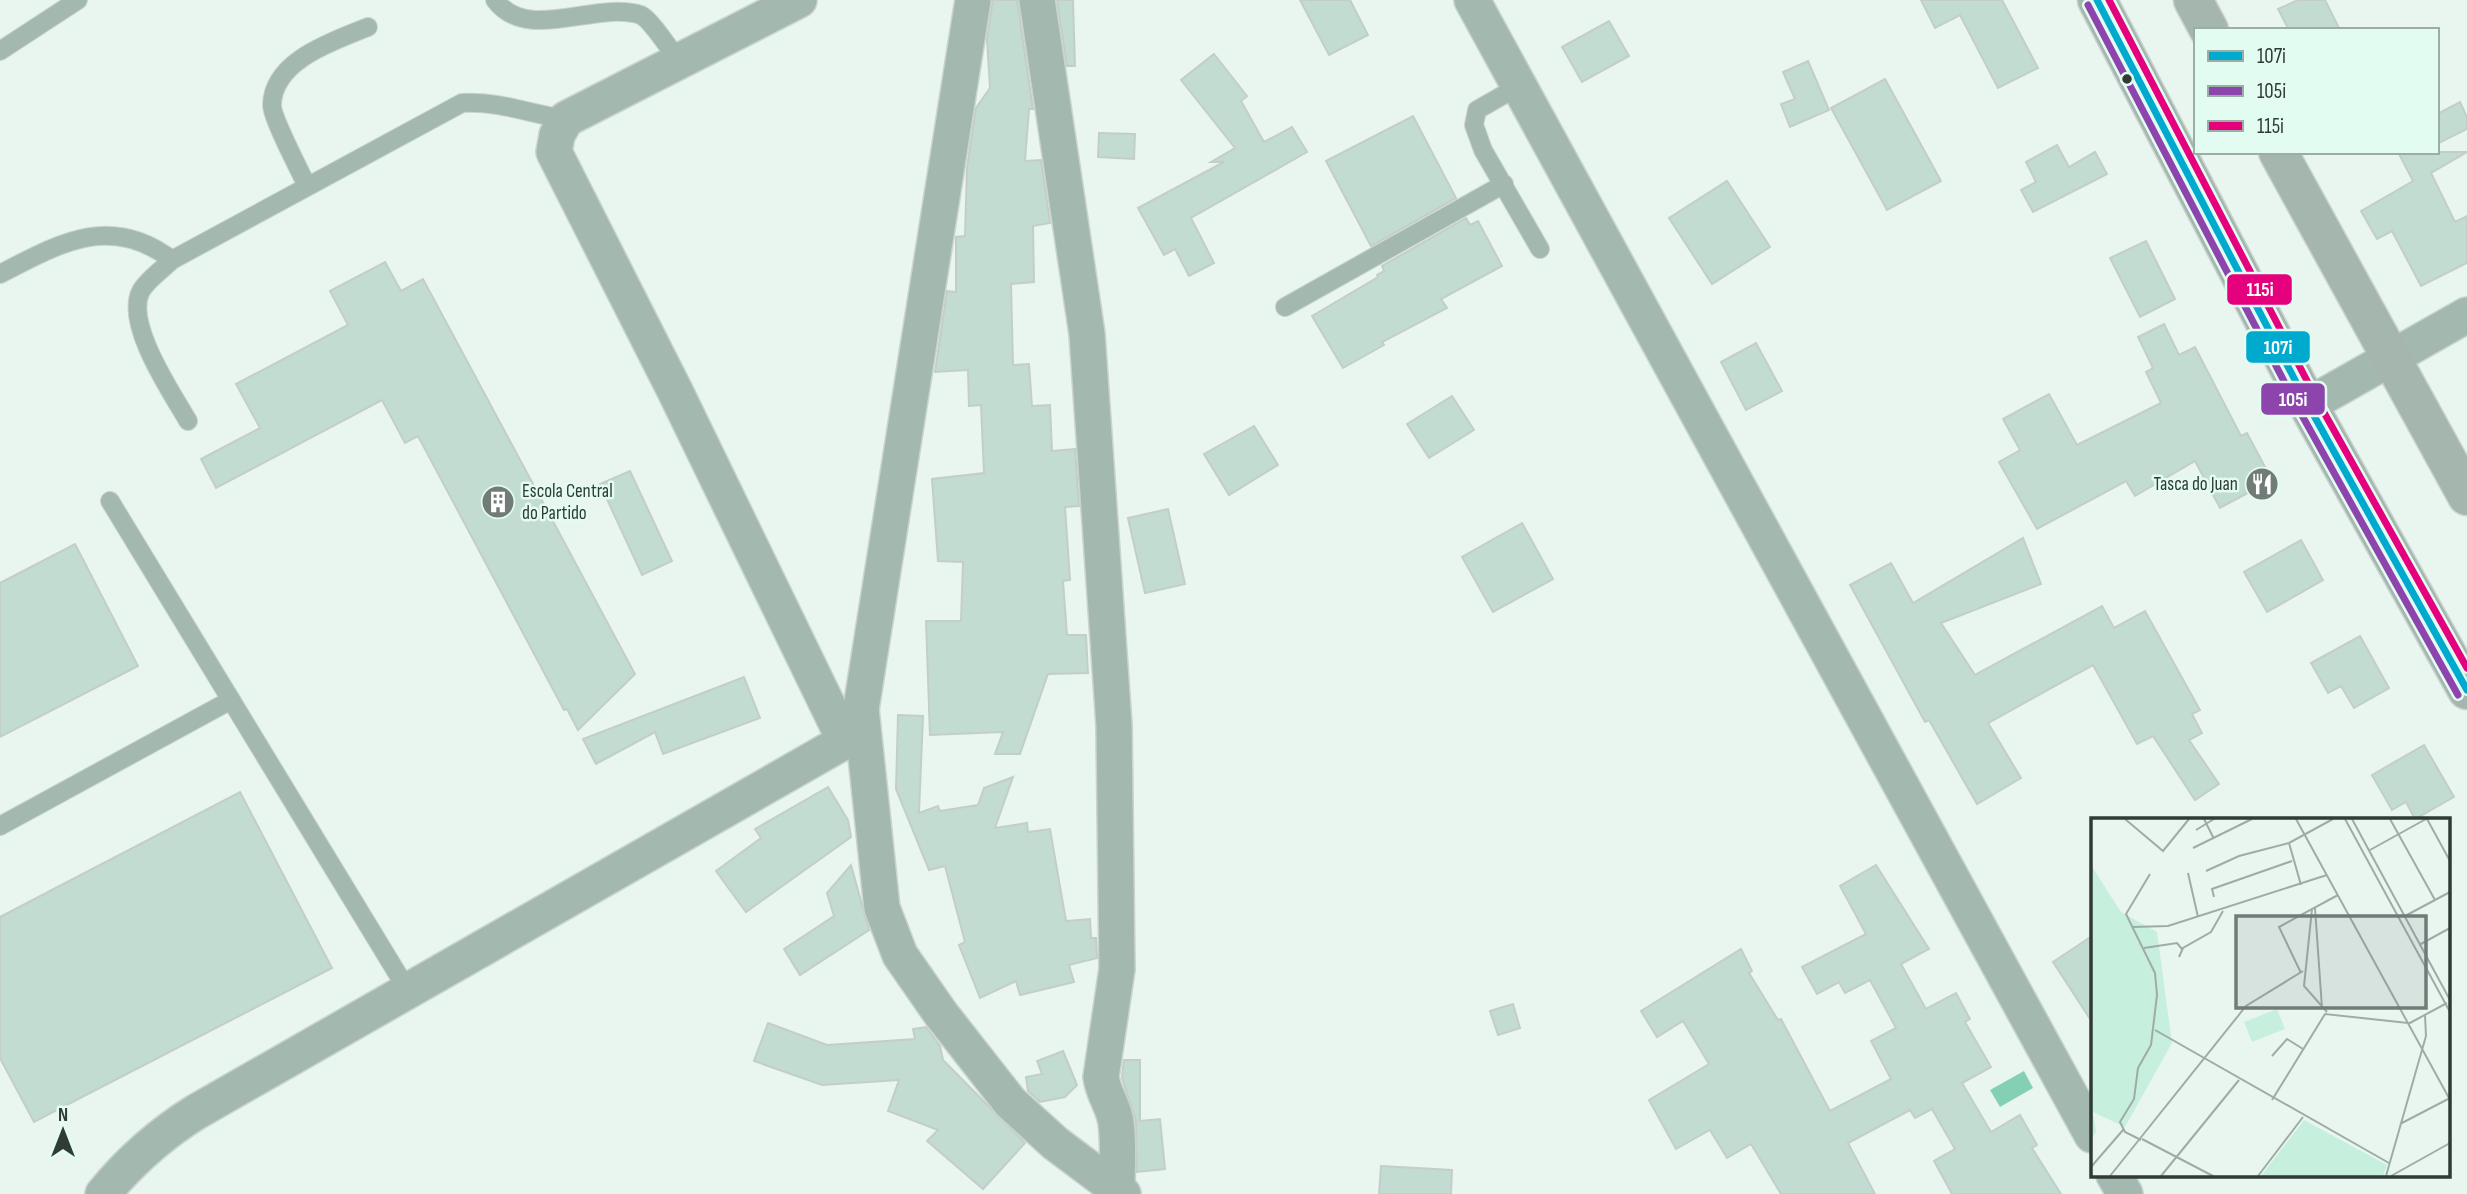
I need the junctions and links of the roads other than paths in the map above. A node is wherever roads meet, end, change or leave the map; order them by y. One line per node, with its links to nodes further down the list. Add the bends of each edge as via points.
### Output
1 (78, 0): 11 (lane)
2 (495, 0): 12 (lane, via 523,20 615,8 642,16)
3 (799, 0): 12 (street)
4 (973, 0): 30 (street)
5 (1037, 0): 36 (street, via 1087,334 1114,725 1118,969 1101,1077 1102,1092 1116,1123)
6 (1472, 0): 13 (street)
7 (2097, 0): 24 (highway)
8 (2193, 0): 10 (highway)
9 (368, 27): 17 (lane, via 320,46 279,79 272,107)
10 (2208, 28)
11 (0, 51)
12 (679, 61): 14 (street)
13 (1519, 86): 16 (lane, via 1477,110 1474,125); 34 (street)
14 (566, 119): 17 (lane, via 531,115 511,105 463,103); 31 (street, via 554,152)
15 (2279, 154): 23 (highway)
16 (1504, 184): 18 (lane); 21 (lane)
17 (306, 186): 19 (lane)
18 (1541, 250)
19 (172, 260): 20 (lane, via 152,244 122,234 84,237); 25 (lane, via 140,291 138,312 142,337)
20 (0, 274)
21 (1285, 307)
22 (2467, 315): 23 (street)
23 (2392, 356): 24 (street); 26 (highway)
24 (2308, 405): 28 (highway)
25 (188, 421)
26 (2467, 496)
27 (110, 502): 29 (lane)
28 (2467, 690)
29 (231, 700): 32 (lane); 33 (lane)
30 (861, 709): 31 (street); 36 (street, via 882,908 900,955 1010,1102 1055,1143)
31 (845, 741): 33 (street)
32 (0, 826)
33 (408, 991): 37 (street, via 160,1134)
34 (2091, 1133)
35 (2115, 1176): 38 (street)
36 (1120, 1191)
37 (103, 1194)
38 (2124, 1194)

